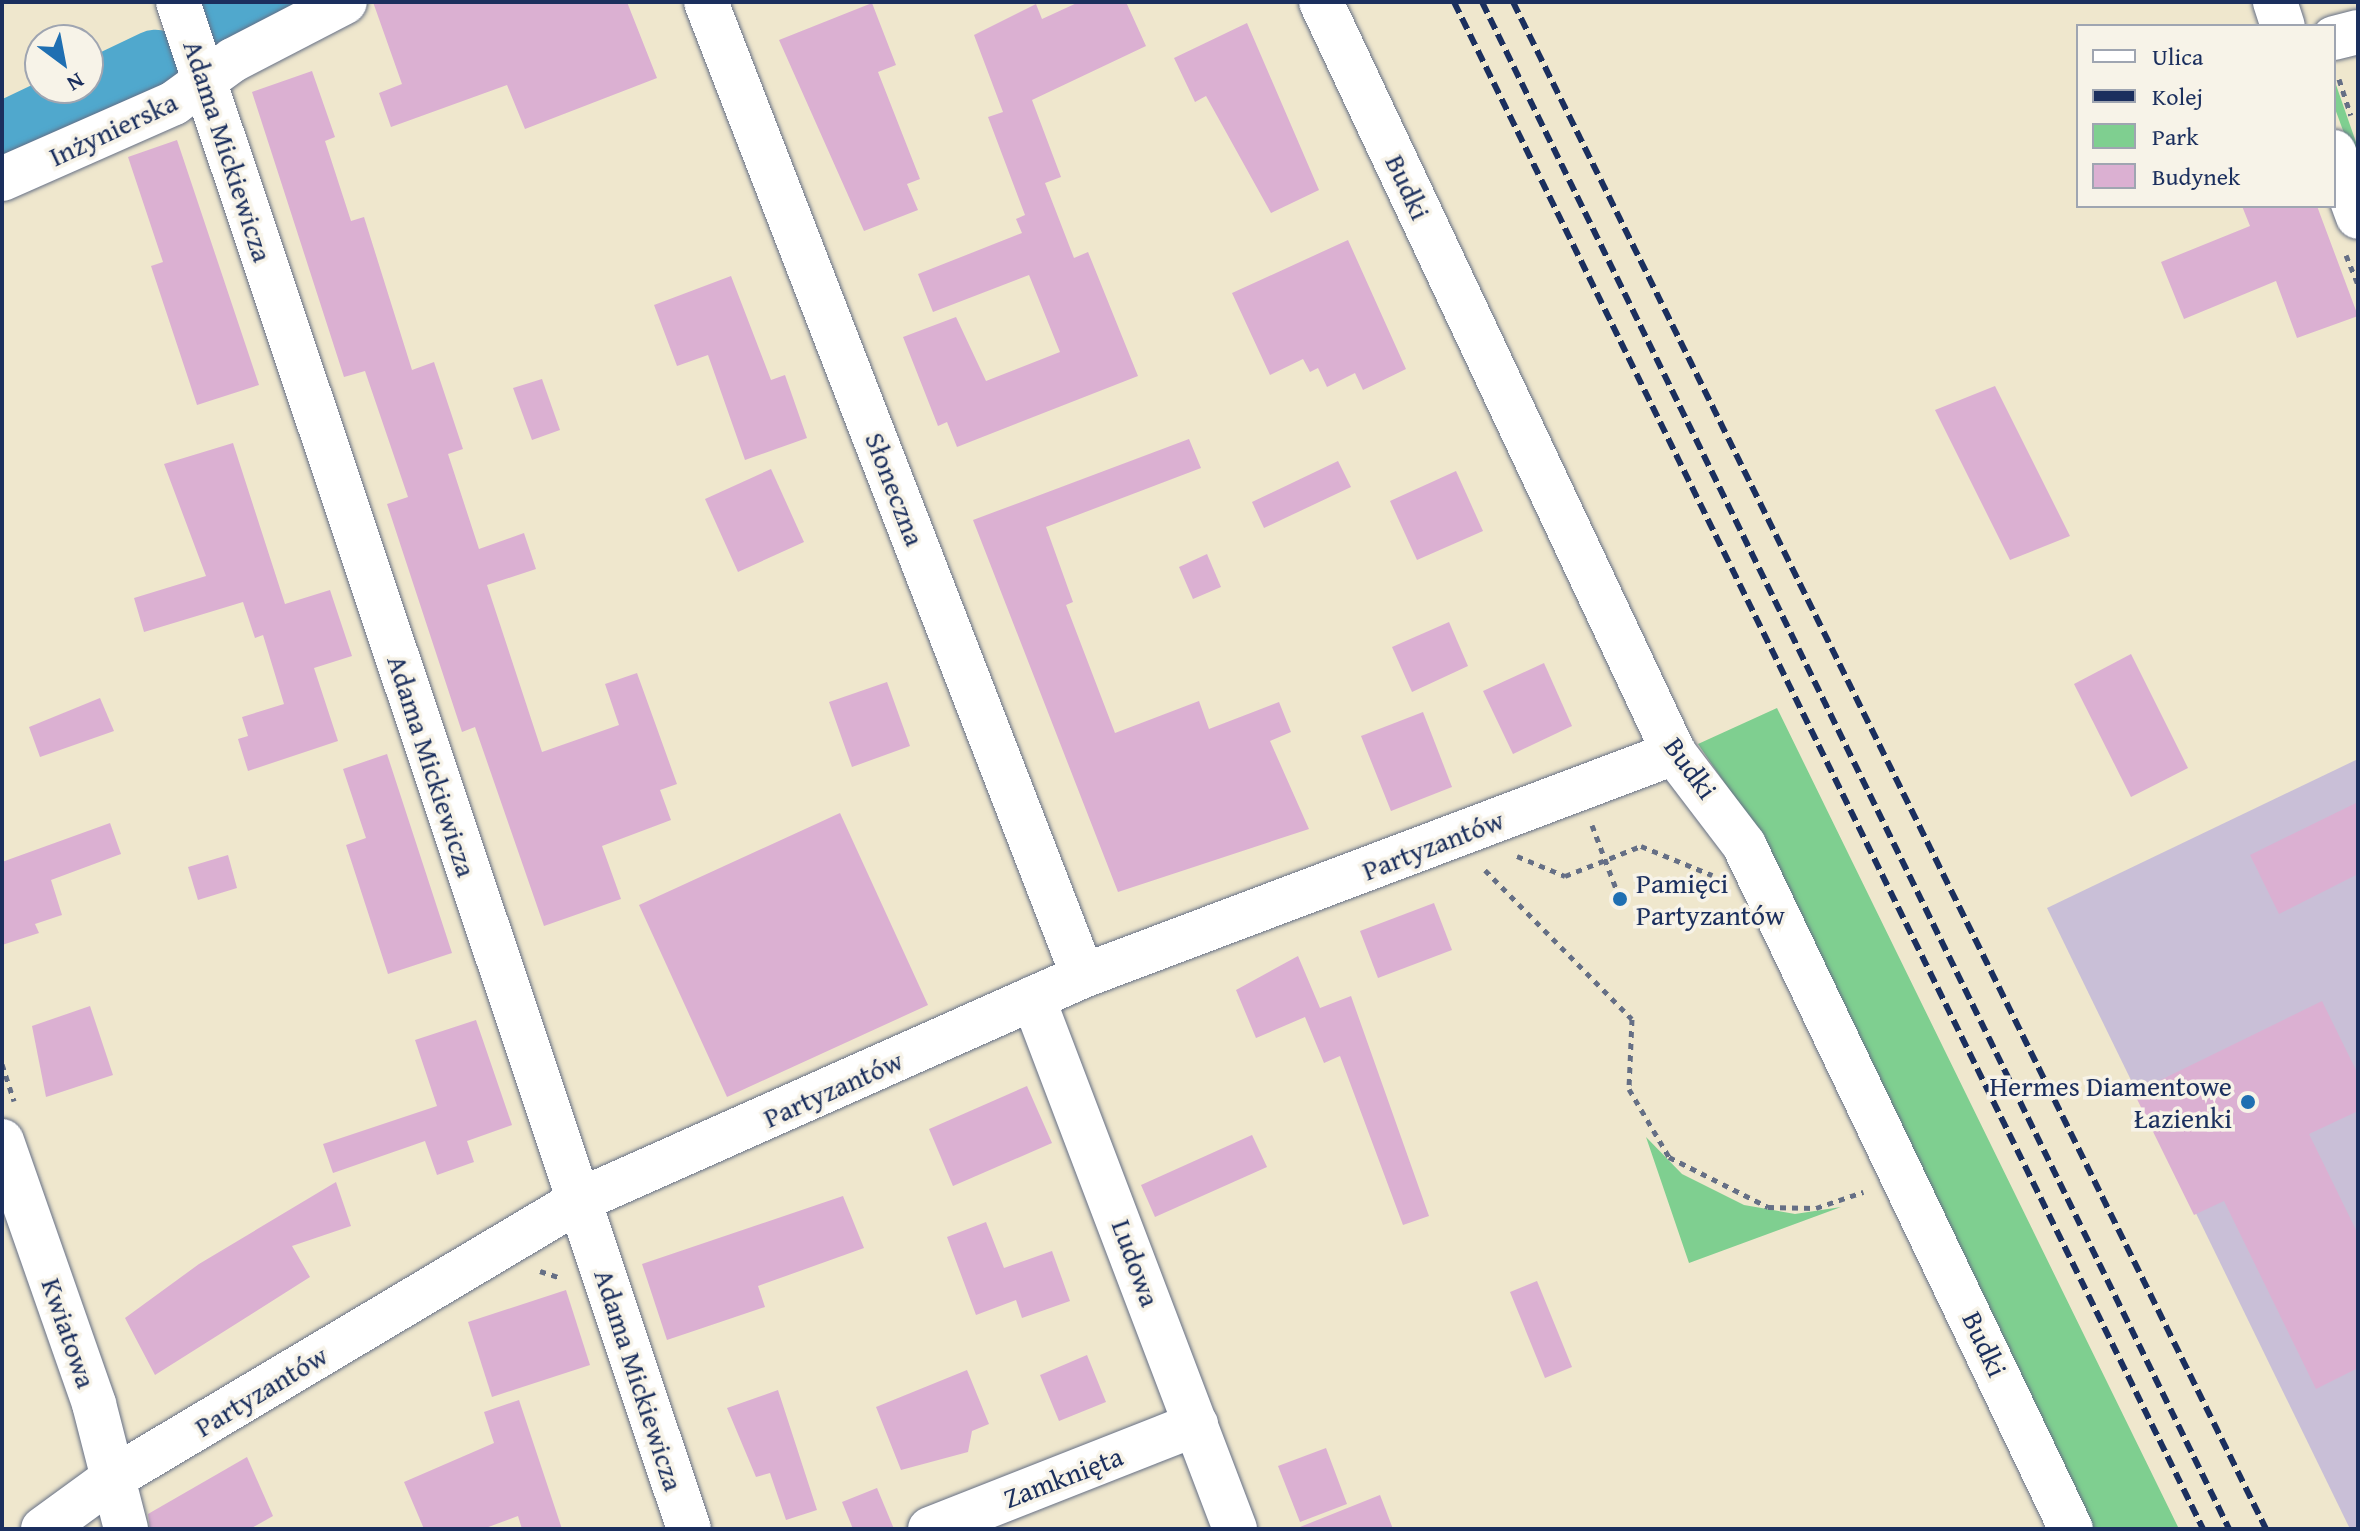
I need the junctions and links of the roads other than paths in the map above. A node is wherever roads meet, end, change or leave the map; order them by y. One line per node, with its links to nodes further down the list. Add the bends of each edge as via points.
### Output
1 (345, 2): 6 (street, Inżynierska)
2 (706, 2): 11 (street, Słoneczna)
3 (1321, 2): 10 (street, Budki)
4 (2275, 2): 5 (street)
5 (2282, 24)
6 (192, 44): 8 (street, Inżynierska, via 174,103); 14 (street, Adama Mickiewicza)
7 (2344, 137): 9 (street)
8 (2, 179)
9 (2358, 217)
10 (1674, 753): 11 (street, Partyzantów); 22 (street, Budki, via 1728,818 1762,881)
11 (1083, 976): 12 (street, Partyzantów)
12 (1033, 998): 14 (street, Partyzantów); 15 (street, Ludowa)
13 (2, 1141): 16 (street, Kwiatowa)
14 (580, 1200): 16 (street, Partyzantów); 19 (street, Adama Mickiewicza)
15 (1196, 1424): 20 (street, Zamknięta); 21 (street, Ludowa)
16 (113, 1478): 17 (street, Partyzantów); 18 (street, Kwiatowa)
17 (43, 1529)
18 (126, 1529)
19 (689, 1529)
20 (930, 1529)
21 (1235, 1529)
22 (2071, 1529)

